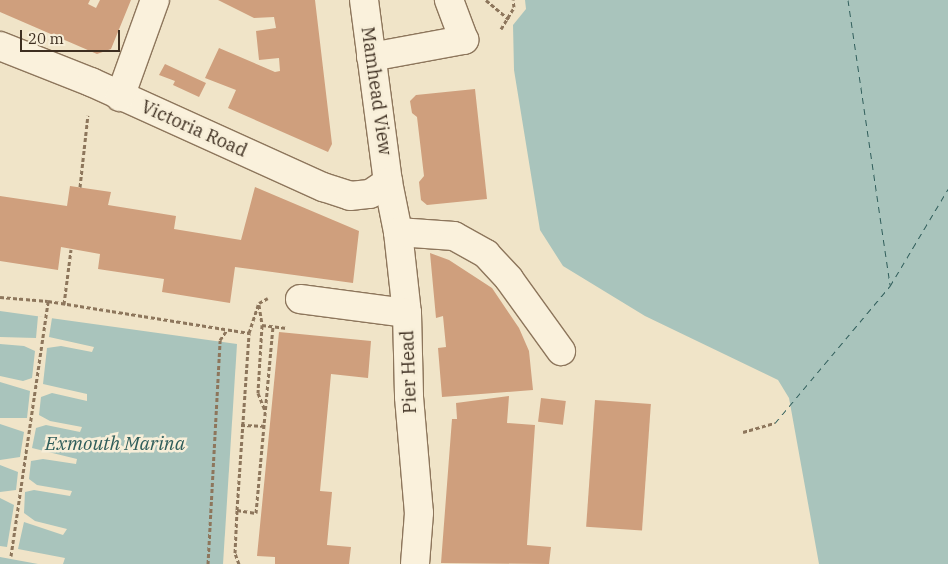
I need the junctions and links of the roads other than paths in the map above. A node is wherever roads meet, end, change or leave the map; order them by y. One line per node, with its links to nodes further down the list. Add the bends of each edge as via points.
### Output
1 (155, 0): 6 (street)
2 (364, 0): 5 (street, Mamhead View)
3 (449, 0): 5 (street, via 464,40)
4 (0, 46): 6 (street, Victoria Road)
5 (371, 57): 7 (street, Mamhead View)
6 (120, 97): 7 (street, Victoria Road, via 350,196 370,194)
7 (388, 182): 8 (street, Pier Head)
8 (398, 232): 10 (street, Pier Head); 11 (street, via 454,236 486,254 509,279)
9 (300, 299): 10 (street)
10 (407, 313): 12 (street, Pier Head, via 409,396 419,513)
11 (561, 351)
12 (415, 564)

